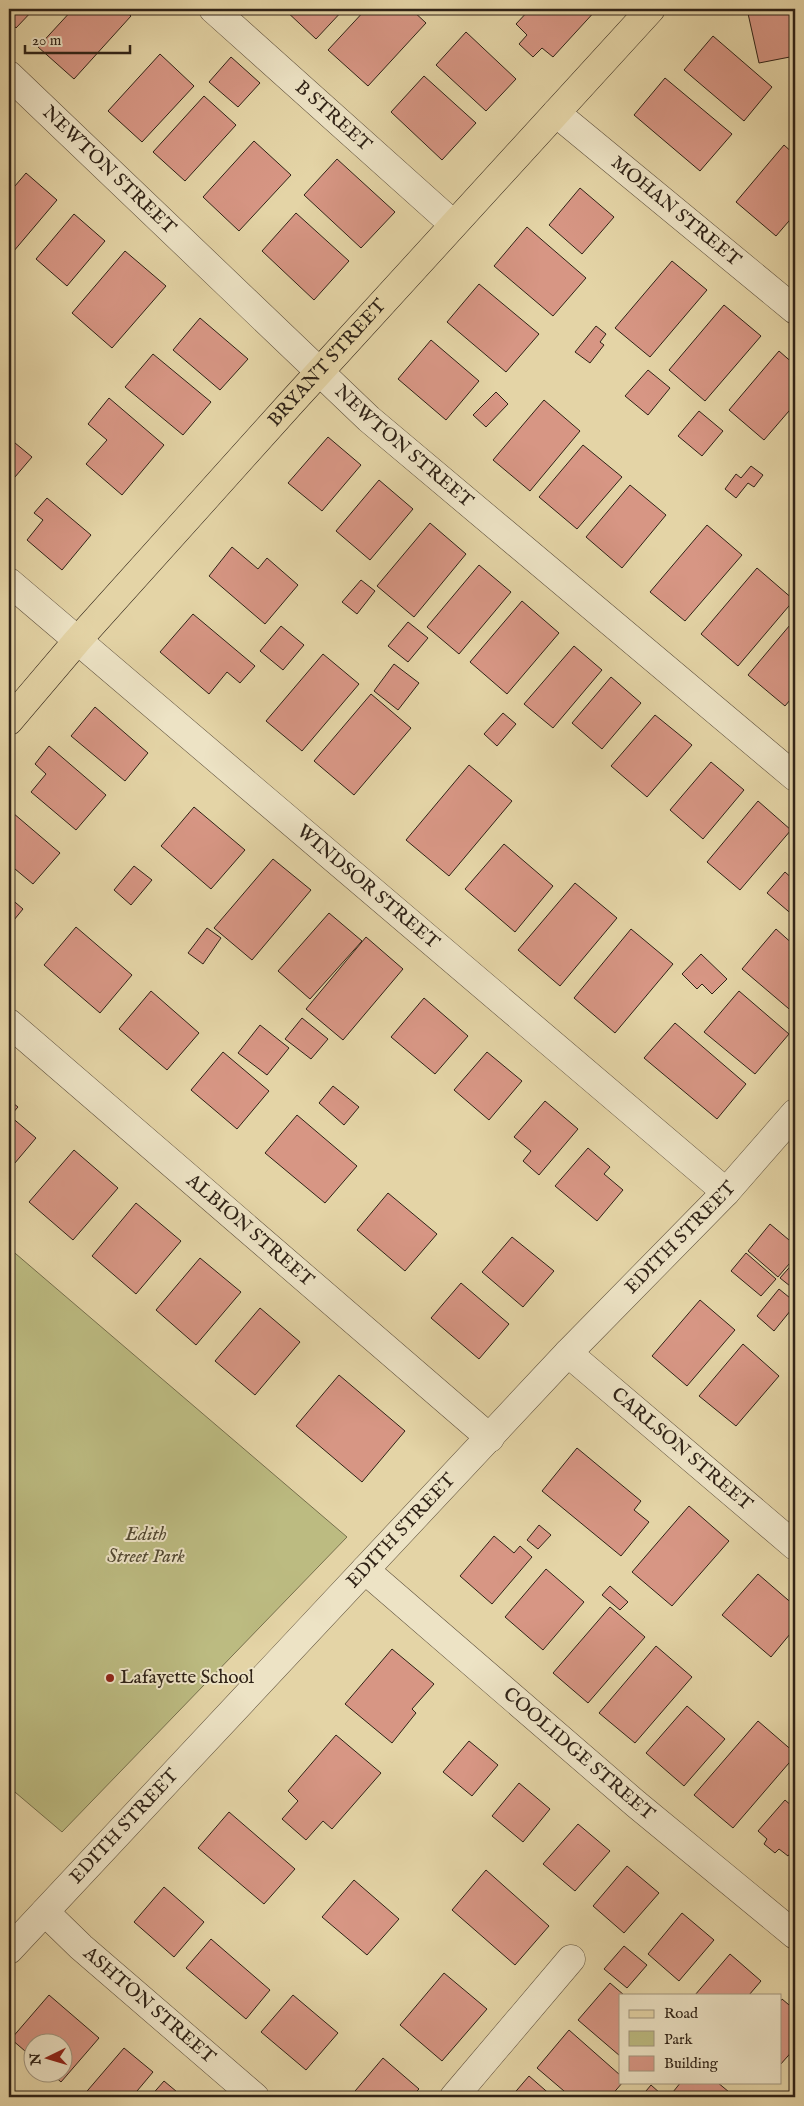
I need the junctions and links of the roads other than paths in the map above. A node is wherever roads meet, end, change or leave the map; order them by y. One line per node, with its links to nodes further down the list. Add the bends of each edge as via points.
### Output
1 (213, 9): 5 (street, B STREET)
2 (651, 9): 4 (main road, BRYANT STREET)
3 (9, 75): 7 (street, NEWTON STREET)
4 (556, 113): 5 (main road, BRYANT STREET); 6 (street, MOHAN STREET)
5 (453, 224): 7 (main road, BRYANT STREET)
6 (795, 310)
7 (320, 373): 9 (main road, BRYANT STREET); 11 (street, NEWTON STREET, via 369,419)
8 (9, 582): 9 (street, WINDSOR STREET)
9 (77, 641): 10 (main road, BRYANT STREET); 14 (street, WINDSOR STREET)
10 (9, 721)
11 (795, 777)
12 (9, 1023): 16 (street, ALBION STREET)
13 (795, 1113): 14 (street, EDITH STREET)
14 (726, 1192): 15 (street, EDITH STREET)
15 (568, 1353): 16 (street, EDITH STREET); 17 (street, CARLSON STREET)
16 (490, 1438): 18 (street, EDITH STREET)
17 (795, 1546)
18 (365, 1570): 19 (street, EDITH STREET); 20 (street, COOLIDGE STREET, via 636,1804)
19 (45, 1912): 21 (street, EDITH STREET); 23 (street, ASHTON STREET)
20 (795, 1935)
21 (9, 1950)
22 (571, 1959): 24 (street)
23 (255, 2097)
24 (454, 2097)

